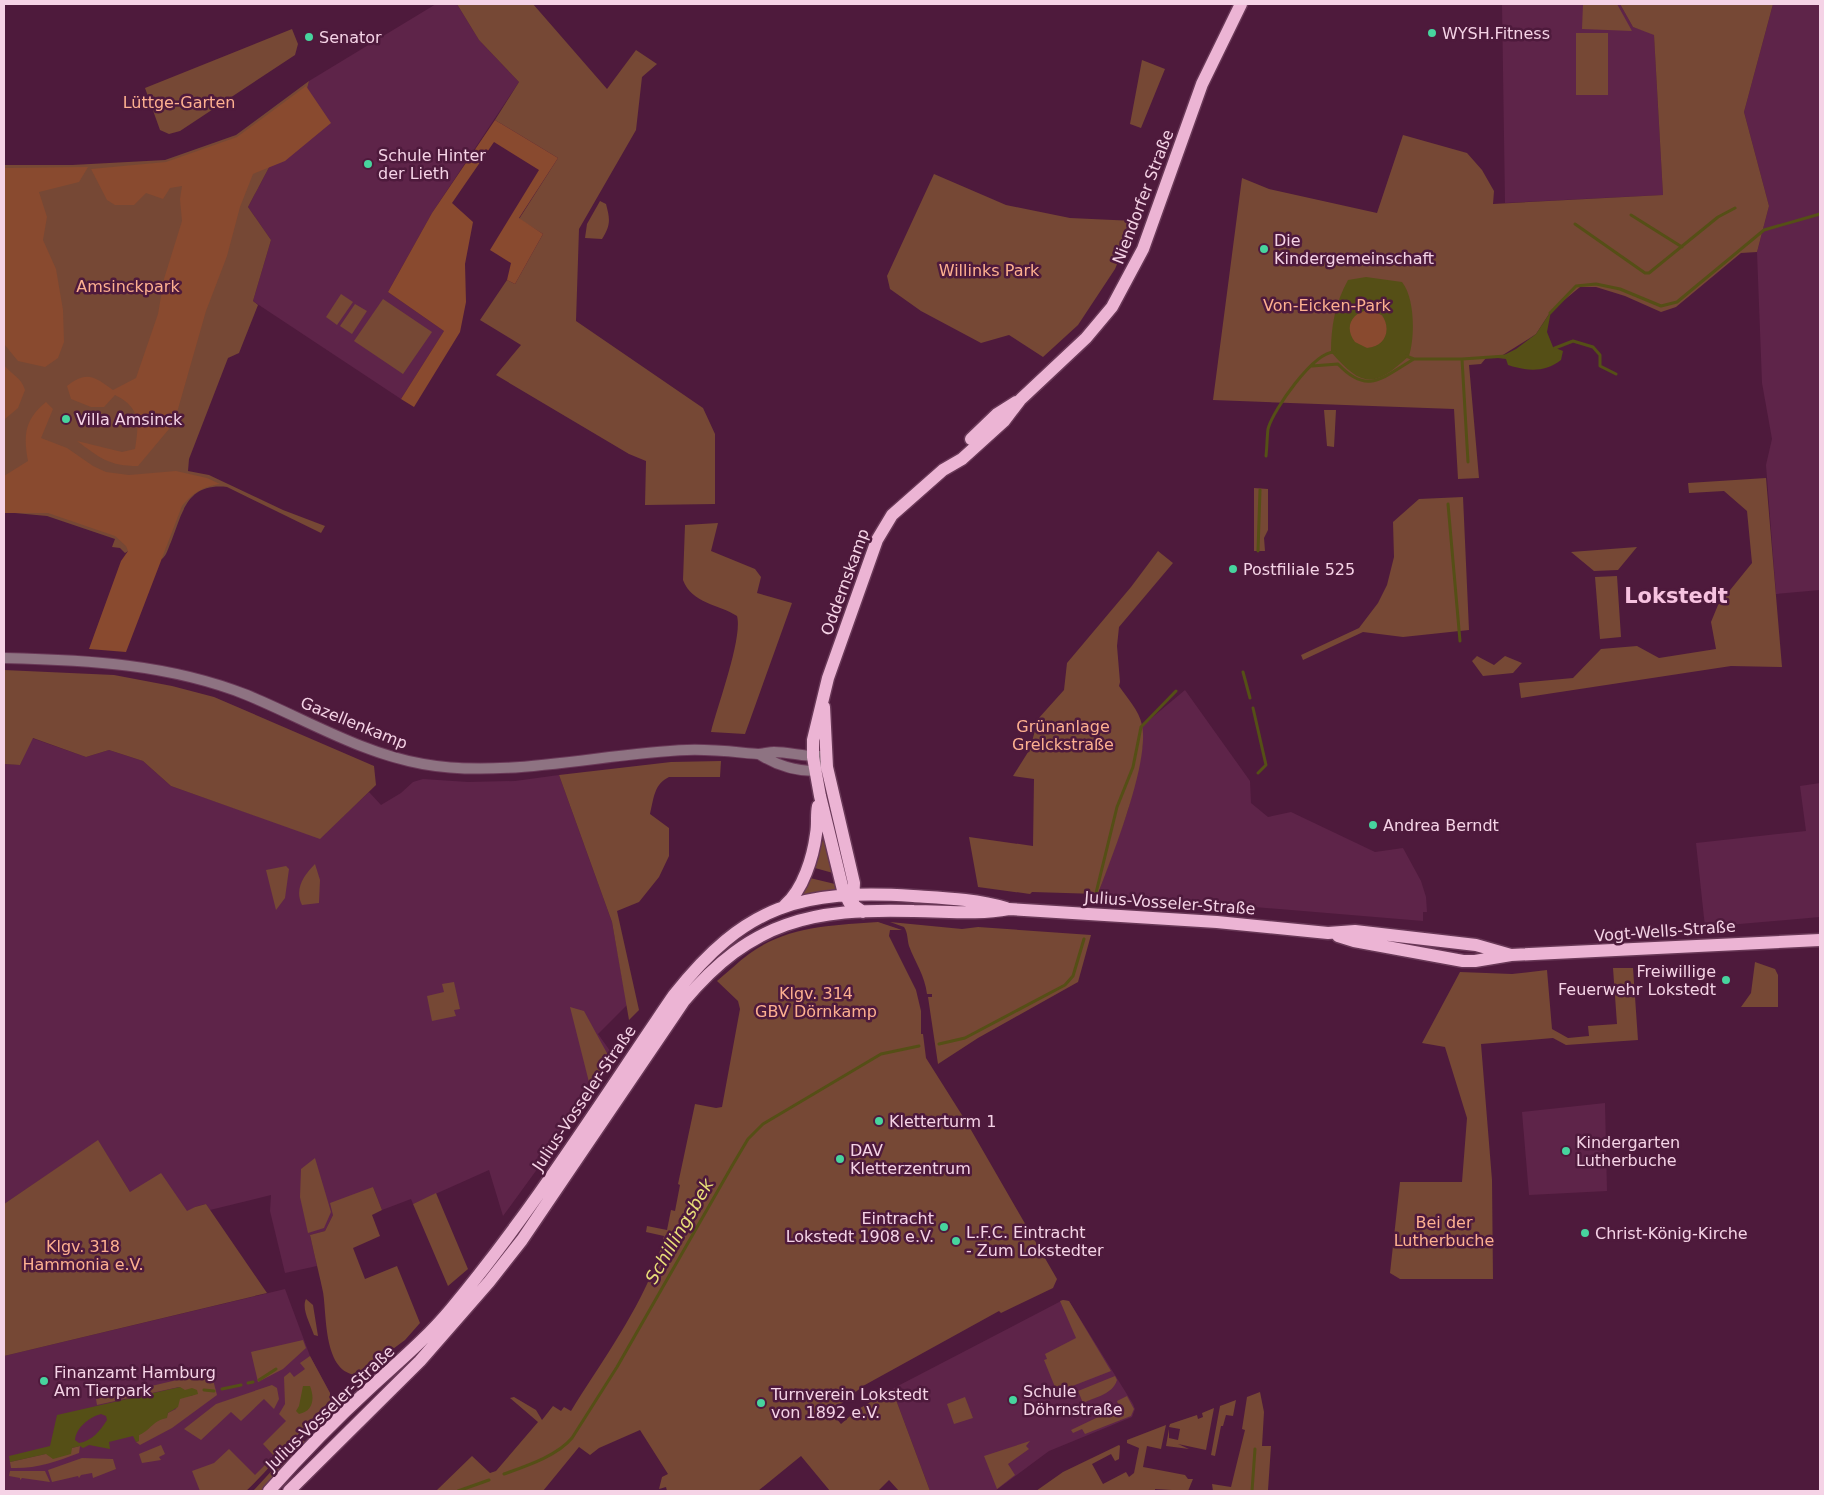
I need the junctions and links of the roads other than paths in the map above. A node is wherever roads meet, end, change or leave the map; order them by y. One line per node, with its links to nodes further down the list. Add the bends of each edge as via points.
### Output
1 (1241, 4): 2 (main road, Niendorfer Straße, via 1202,84 1134,269 1100,324 1020,400 1009,416)
2 (985, 432): 5 (main road, Oddernskamp, via 956,453 942,470 898,509 884,527 828,678 814,730)
3 (4, 658): 4 (street, Gazellenkamp, via 127,664 202,681 246,695 376,752 440,767 486,768 686,750 732,750)
4 (759, 754): 5 (street, Gazellenkamp); 6 (street, Gazellenkamp, via 788,768)
5 (819, 756): 6 (main road, Oddernskamp); 8 (main road, Oddernskamp, via 854,883)
6 (815, 771): 7 (main road, Oddernskamp)
7 (820, 796): 8 (main road, Oddernskamp); 9 (main road, via 811,855 796,892)
8 (849, 902): 9 (main road, Julius-Vosseler-Straße, via 804,901); 10 (main road, Julius-Vosseler-Straße, via 882,894 985,902); 10 (main road, Julius-Vosseler-Straße, via 863,912 985,913); 17 (main road, Julius-Vosseler-Straße, via 769,930 740,947 707,974 684,1001 522,1240 489,1282 420,1361)
9 (783, 906): 16 (main road, Julius-Vosseler-Straße, via 735,932 698,966 674,995 511,1233 472,1283 415,1349 317,1439)
10 (1008, 909): 11 (main road, Julius-Vosseler-Straße, via 1217,922)
11 (1328, 933): 13 (main road, Julius-Vosseler-Straße, via 1355,931); 15 (main road, Julius-Vosseler-Straße, via 1354,941)
12 (1820, 940): 14 (main road, Vogt-Wells-Straße)
13 (1453, 942): 14 (main road, Vogt-Wells-Straße)
14 (1511, 955): 15 (main road, Vogt-Wells-Straße, via 1475,961)
15 (1449, 958)
16 (269, 1491)
17 (289, 1491)

